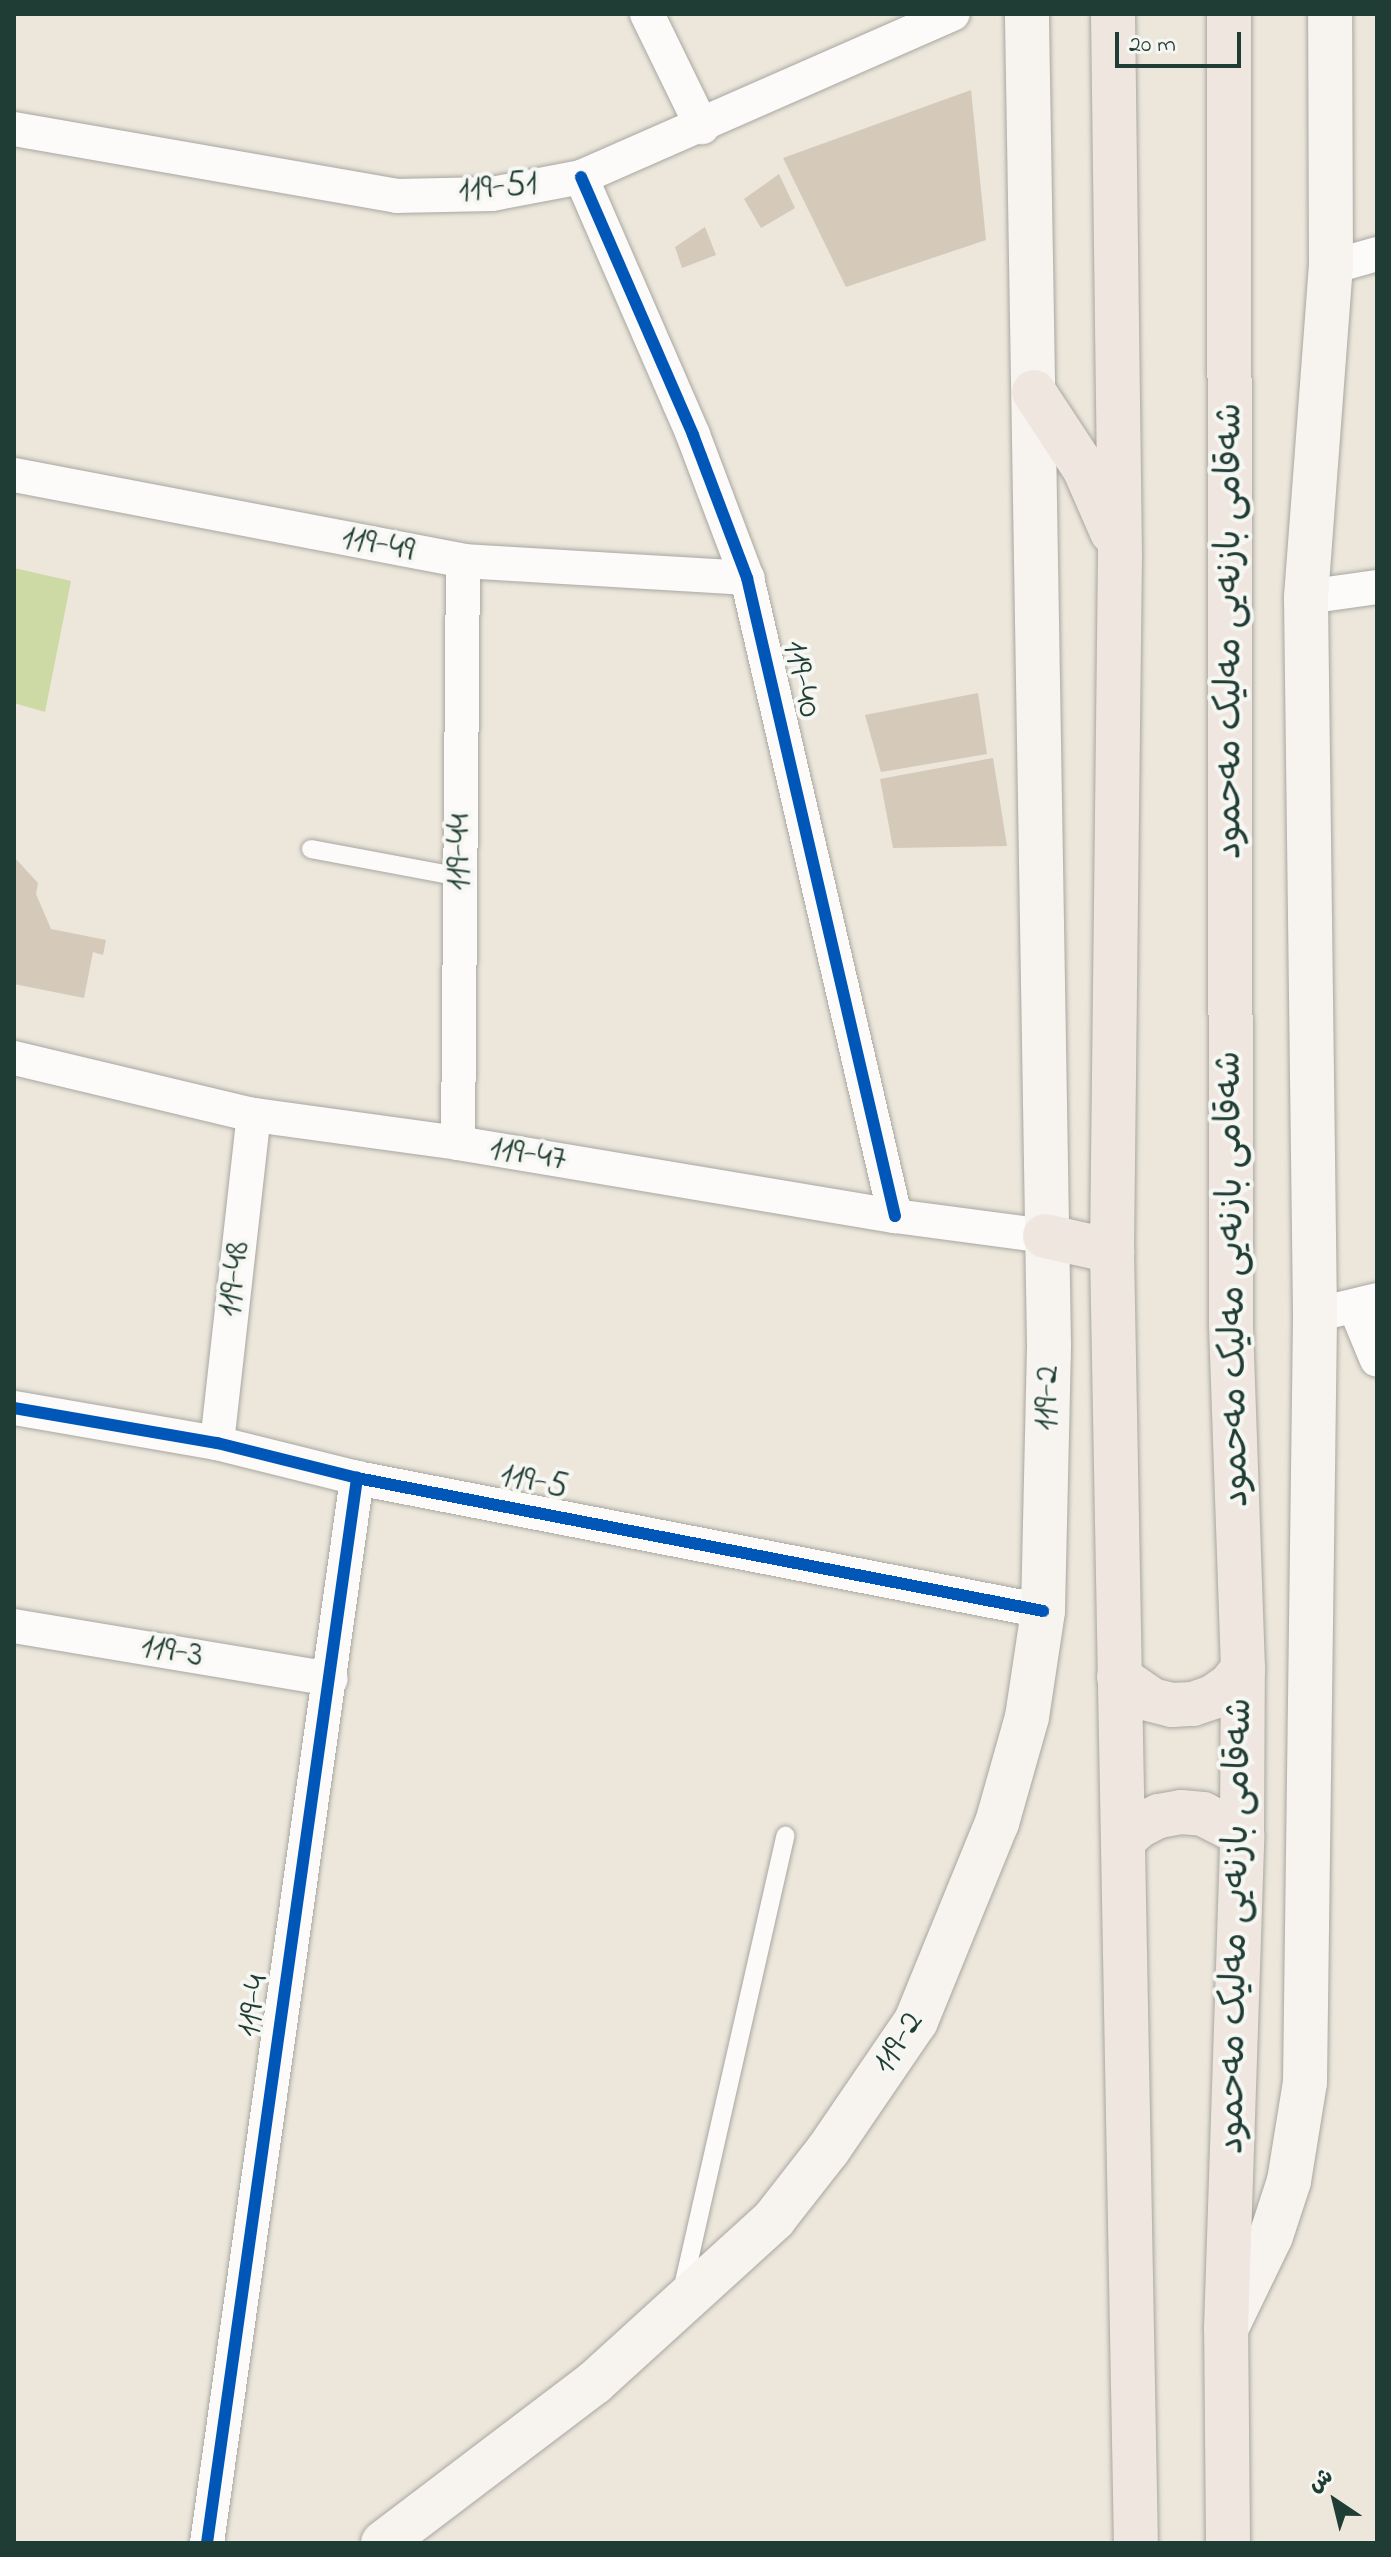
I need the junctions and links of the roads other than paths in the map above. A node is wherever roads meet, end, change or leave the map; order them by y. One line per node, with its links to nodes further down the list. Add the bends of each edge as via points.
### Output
1 (647, 14): 7 (street)
2 (953, 14): 7 (street, 119-51)
3 (1027, 14): 12 (main road, 119-2)
4 (1113, 14): 14 (highway)
5 (1229, 14): 34 (highway, شەقامی بازنەیی مەلیک مەحمود, via 1231,1326)
6 (1330, 14): 11 (main road)
7 (702, 127): 9 (street, 119-51)
8 (14, 129): 9 (street, 119-51, via 396,196 492,194)
9 (581, 177): 16 (street, 119-40, via 693,435)
10 (1377, 254): 11 (street)
11 (1331, 267): 18 (main road)
12 (1034, 392): 14 (highway, via 1084,468); 25 (main road, 119-2)
13 (14, 475): 15 (street, 119-49)
14 (1120, 554): 26 (highway)
15 (463, 561): 16 (street, 119-49); 20 (street, 119-44)
16 (747, 578): 24 (street, 119-40)
17 (1377, 587): 18 (street)
18 (1306, 597): 27 (main road)
19 (311, 849): 20 (lane)
20 (460, 877): 23 (street, 119-44)
21 (14, 1058): 22 (street, 119-47)
22 (254, 1115): 23 (street, 119-47); 30 (street, 119-48)
23 (458, 1143): 24 (street, 119-47)
24 (895, 1216): 25 (street, 119-47)
25 (1045, 1236): 26 (highway); 32 (main road, 119-2, via 1049,1345)
26 (1112, 1251): 35 (highway)
27 (1349, 1307): 28 (street); 41 (main road, via 1305,2082 1289,2181 1271,2236)
28 (1377, 1360)
29 (14, 1408): 30 (street, 119-5)
30 (217, 1443): 31 (street, 119-5)
31 (357, 1478): 32 (street, 119-5); 36 (street, 119-4)
32 (1043, 1611): 40 (main road, 119-2, via 1027,1717 997,1823 916,2021 774,2219)
33 (14, 1626): 36 (street, 119-3)
34 (1243, 1669): 35 (highway, via 1230,1685 1193,1704 1152,1700); 37 (highway, شەقامی بازنەیی مەلیک مەحمود)
35 (1119, 1677): 39 (highway)
36 (331, 1679): 42 (street, 119-4)
37 (1242, 1834): 39 (highway, via 1203,1814 1181,1812 1149,1821); 41 (highway, شەقامی بازنەیی مەلیک مەحمود)
38 (785, 1836): 40 (lane)
39 (1123, 1840): 44 (highway)
40 (678, 2306): 43 (main road, 119-2, via 594,2383)
41 (1226, 2329): 45 (highway, شەقامی بازنەیی مەلیک مەحمود)
42 (207, 2543)
43 (383, 2543)
44 (1136, 2543)
45 (1228, 2543)

